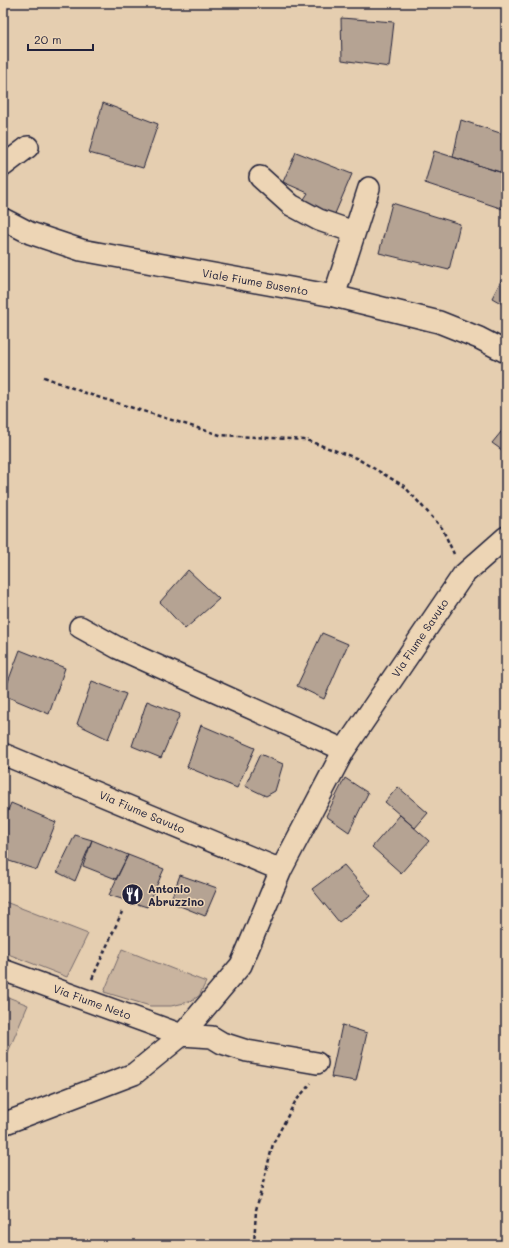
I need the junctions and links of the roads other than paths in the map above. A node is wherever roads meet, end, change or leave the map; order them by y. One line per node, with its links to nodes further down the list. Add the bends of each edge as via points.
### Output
1 (28, 148): 2 (street)
2 (3, 166)
3 (260, 177): 6 (street, via 291,205 319,220)
4 (369, 188): 6 (street)
5 (3, 219): 7 (street, Viale Fiume Busento, via 30,233 81,250)
6 (354, 232): 7 (street)
7 (334, 296): 8 (street, Viale Fiume Busento, via 439,322)
8 (506, 352)
9 (506, 537): 11 (street, Via Fiume Savuto, via 463,575)
10 (80, 627): 11 (street, via 118,648)
11 (344, 750): 13 (street, Via Fiume Savuto)
12 (3, 754): 13 (street, Via Fiume Savuto)
13 (281, 870): 15 (street, Via Fiume Savuto, via 241,965)
14 (3, 970): 15 (street, Via Fiume Neto)
15 (182, 1035): 16 (street, Via Fiume Neto, via 212,1038 247,1051); 17 (street, Via Fiume Savuto, via 134,1074)
16 (317, 1063)
17 (3, 1124)

